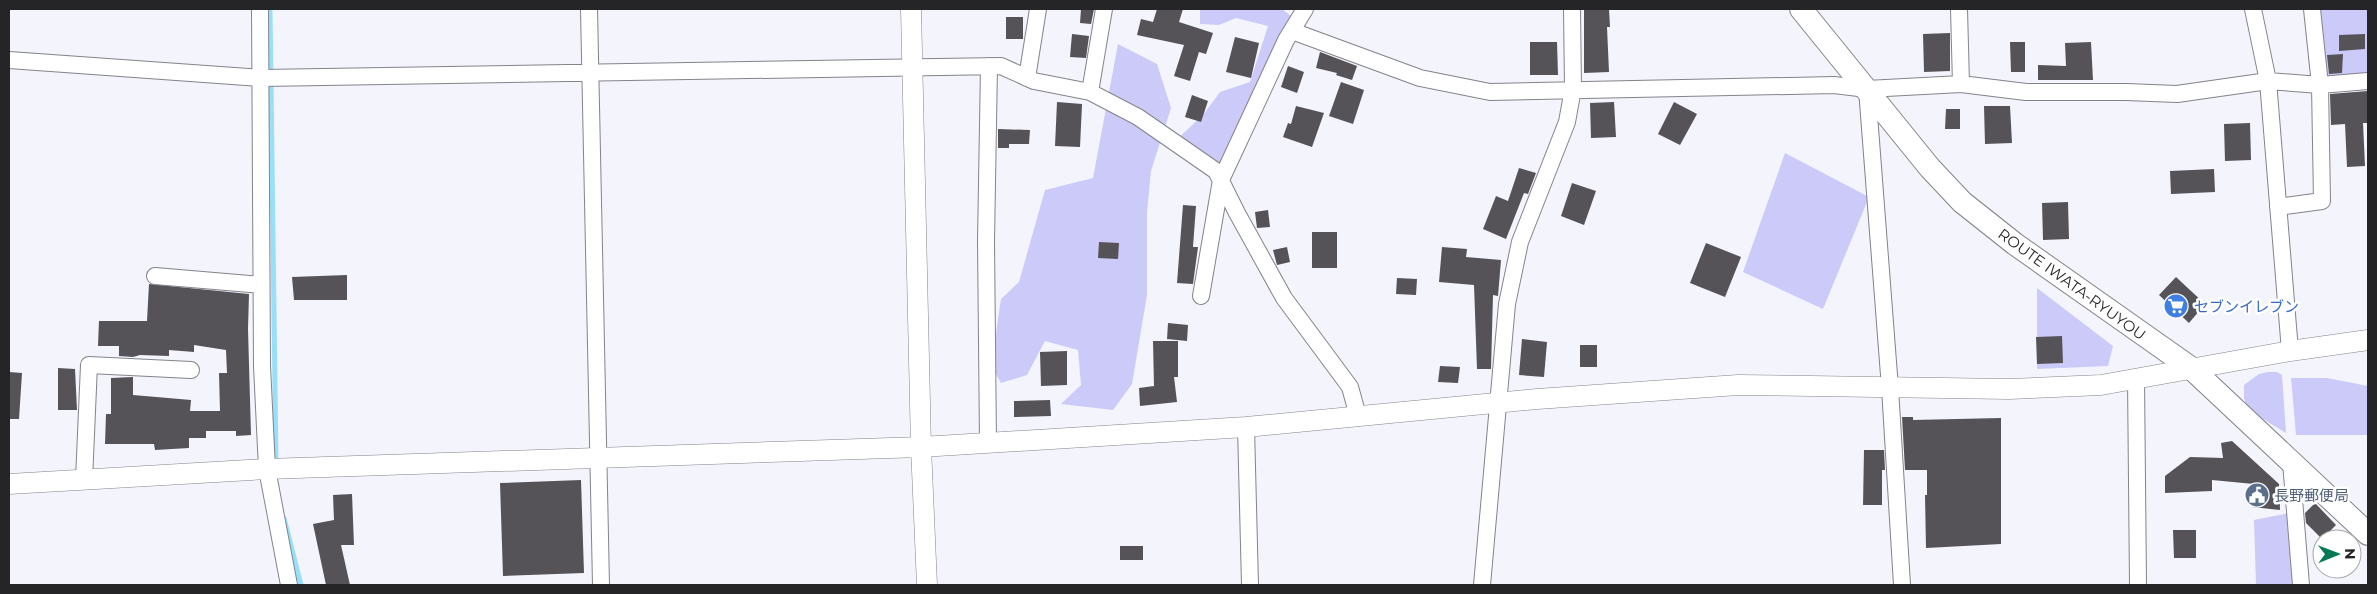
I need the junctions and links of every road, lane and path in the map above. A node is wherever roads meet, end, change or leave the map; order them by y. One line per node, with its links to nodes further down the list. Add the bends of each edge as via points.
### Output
1 (260, 9): 17 (street)
2 (589, 9): 16 (street)
3 (911, 9): 15 (street)
4 (1038, 9): 18 (street)
5 (1104, 9): 25 (street)
6 (1305, 9): 12 (street)
7 (1572, 9): 23 (street)
8 (1800, 9): 24 (main road, ROUTE IWATA-RYUYOU)
9 (1960, 9): 21 (street)
10 (2253, 9): 19 (street)
11 (2312, 9): 22 (street)
12 (1292, 31): 23 (street, via 1420,78 1490,92); 26 (street)
13 (9, 60): 17 (street)
14 (989, 66): 15 (street); 18 (street, via 1001,66); 40 (street, via 986,241)
15 (913, 67): 16 (street); 41 (street)
16 (590, 73): 17 (street); 42 (street)
17 (261, 78): 29 (street)
18 (1027, 78): 25 (street)
19 (2268, 81): 21 (street, via 2177,94 2026,92); 22 (street); 27 (street)
20 (2368, 81): 22 (street)
21 (1961, 84): 24 (street)
22 (2320, 85): 27 (street, via 2322,201)
23 (1573, 89): 24 (street, via 1834,85); 37 (street, via 1566,122 1520,242 1507,304)
24 (1867, 89): 33 (main road, ROUTE IWATA-RYUYOU, via 1930,168 1962,202 2015,244); 36 (street)
25 (1090, 92): 26 (street, via 1138,117 1216,171)
26 (1220, 180): 30 (street); 38 (street, via 1284,298 1350,387)
27 (2278, 207): 32 (street)
28 (155, 276): 29 (street)
29 (262, 284): 44 (street, via 262,366)
30 (1201, 296)
31 (2368, 340): 32 (street)
32 (2290, 351): 33 (street)
33 (2190, 368): 35 (street); 43 (main road, ROUTE IWATA-RYUYOU)
34 (191, 370): 45 (street, via 89,364)
35 (2136, 378): 36 (street, via 2101,385 2009,389); 54 (street)
36 (1890, 388): 37 (street, via 1738,386); 53 (street)
37 (1498, 402): 38 (street); 52 (street)
38 (1358, 416): 39 (street)
39 (1246, 427): 40 (street); 51 (street)
40 (988, 443): 41 (street)
41 (921, 447): 42 (street); 50 (street)
42 (599, 458): 44 (street); 49 (street)
43 (2292, 462): 47 (main road, ROUTE IWATA-RYUYOU); 55 (street)
44 (276, 469): 45 (street); 48 (street)
45 (84, 480): 46 (street)
46 (9, 484)
47 (2368, 534)
48 (289, 585)
49 (601, 585)
50 (927, 585)
51 (1250, 585)
52 (1482, 585)
53 (1902, 585)
54 (2138, 585)
55 (2301, 585)

